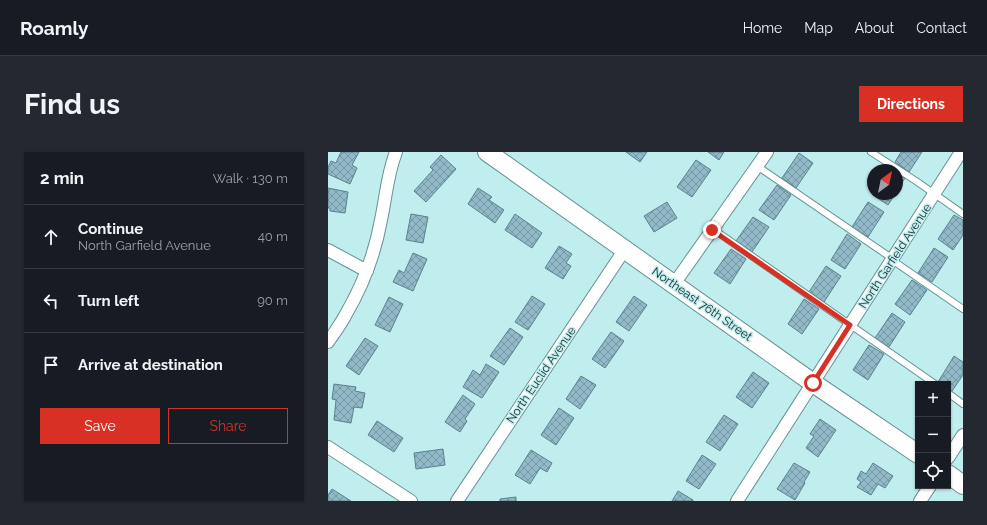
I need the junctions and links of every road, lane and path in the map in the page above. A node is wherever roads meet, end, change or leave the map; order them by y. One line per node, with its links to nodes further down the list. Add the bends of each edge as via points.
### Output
1 (396, 152): 13 (street, via 388,178 382,220)
2 (487, 152): 10 (street, Northeast 76th Street)
3 (767, 152): 6 (street)
4 (871, 152): 7 (lane)
5 (961, 152): 7 (street, North Garfield Avenue)
6 (757, 166): 9 (street); 12 (lane)
7 (934, 194): 8 (lane); 12 (street, North Garfield Avenue)
8 (963, 214)
9 (712, 230): 14 (street); 16 (lane)
10 (625, 249): 14 (street, Northeast 76th Street); 30 (street, North Euclid Avenue)
11 (328, 250): 13 (street)
12 (892, 260): 15 (lane); 16 (street, North Garfield Avenue)
13 (367, 271): 17 (street, via 346,315)
14 (674, 284): 19 (street, Northeast 76th Street)
15 (963, 309)
16 (850, 325): 18 (lane); 19 (street, North Garfield Avenue)
17 (328, 342)
18 (931, 381)
19 (813, 383): 24 (street, Northeast 76th Street); 31 (street, North Garfield Avenue)
20 (951, 395): 21 (lane)
21 (963, 404)
22 (963, 435): 25 (street)
23 (328, 446): 29 (street)
24 (917, 453)
25 (951, 453)
26 (951, 476): 27 (street)
27 (963, 485)
28 (928, 489): 32 (street)
29 (411, 501)
30 (457, 501)
31 (737, 501)
32 (920, 501)

